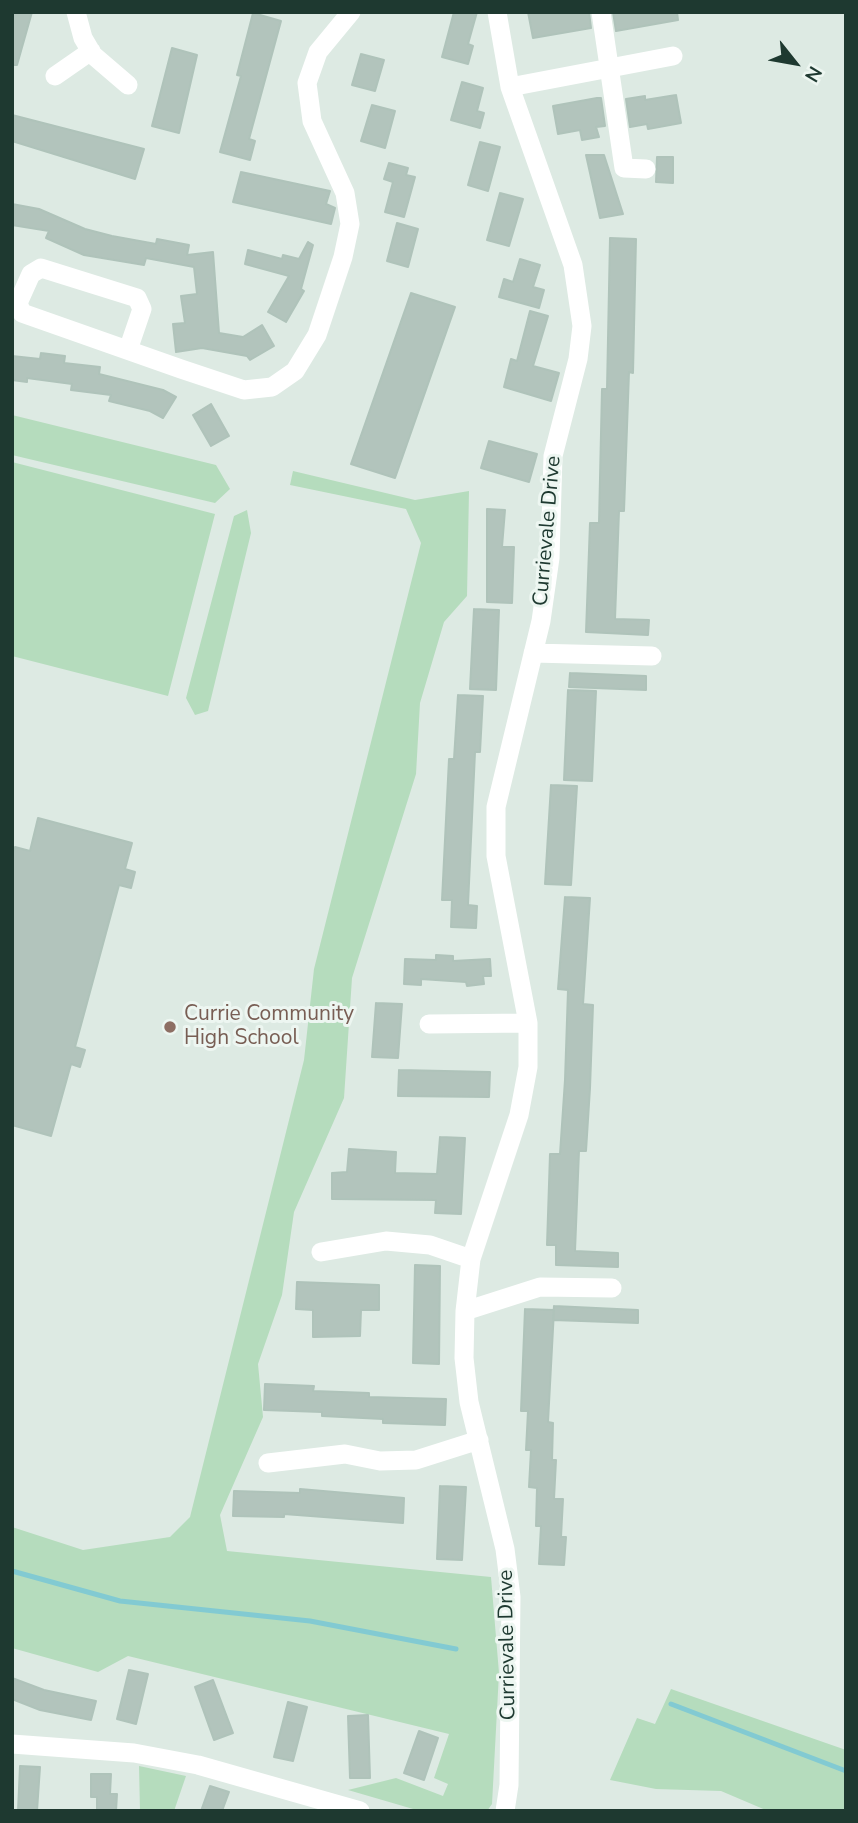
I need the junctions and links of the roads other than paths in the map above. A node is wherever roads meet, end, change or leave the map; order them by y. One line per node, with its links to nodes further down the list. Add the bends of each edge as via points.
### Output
1 (76, 12): 5 (street)
2 (351, 12): 12 (street, via 318,52 307,83 312,121 345,193 349,224 317,335 295,371 272,387 244,390)
3 (496, 12): 10 (street, Currievale Drive)
4 (601, 12): 7 (street)
5 (91, 51): 8 (street); 9 (street)
6 (673, 56): 7 (street)
7 (611, 67): 10 (street); 11 (street, via 624,168)
8 (55, 76)
9 (128, 85)
10 (510, 87): 13 (street, Currievale Drive, via 573,265 582,326 553,457 550,558)
11 (646, 169)
12 (128, 350): 12 (street, via 22,313 18,303 31,274 41,268 136,298 142,309)
13 (533, 653): 14 (street); 15 (street, Currievale Drive, via 496,807 496,856)
14 (652, 656)
15 (528, 1023): 16 (street); 18 (street, Currievale Drive, via 528,1067 519,1115)
16 (429, 1024)
17 (321, 1252): 18 (street, via 386,1241 430,1245)
18 (471, 1259): 20 (street, Currievale Drive)
19 (612, 1288): 20 (street, via 540,1287)
20 (465, 1311): 21 (street, Currievale Drive, via 469,1402)
21 (480, 1440): 22 (street, via 416,1460 380,1461 345,1454); 25 (street, Currievale Drive, via 511,1597)
22 (268, 1463)
23 (12, 1744): 24 (street, via 134,1753 198,1765)
24 (360, 1811)
25 (505, 1811)

